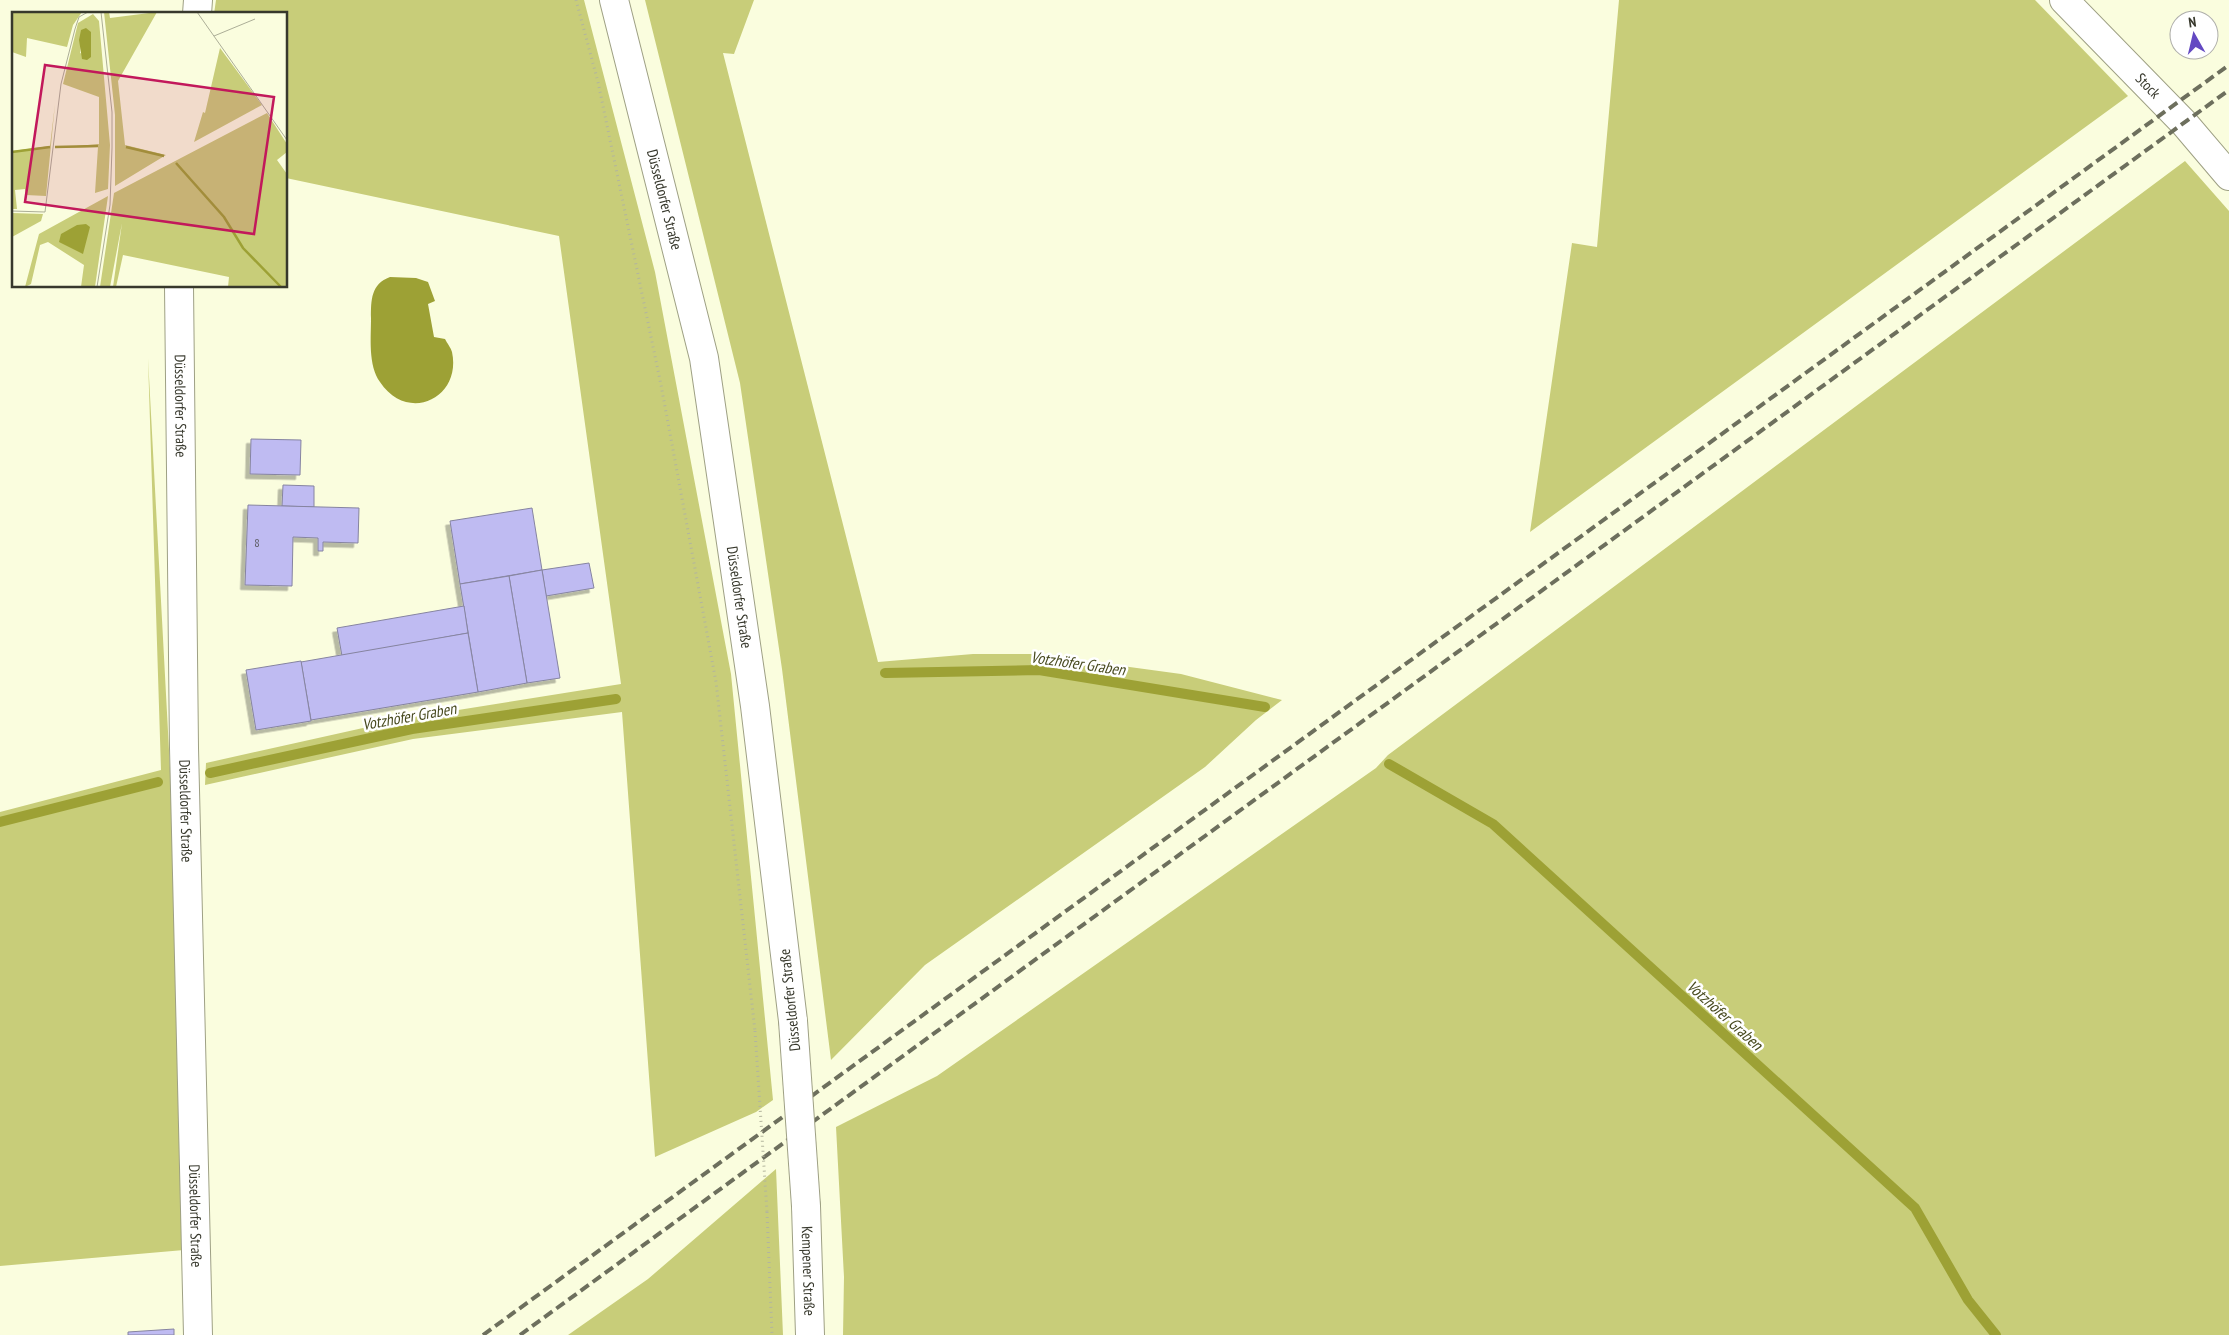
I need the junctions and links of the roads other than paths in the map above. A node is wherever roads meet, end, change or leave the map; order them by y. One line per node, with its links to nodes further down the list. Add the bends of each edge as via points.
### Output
1 (614, 0): 5 (main road, Düsseldorfer Straße, bridge, via 704,358 755,706 792,1021)
2 (2064, 0): 3 (main road, Stock, via 2184,123)
3 (2229, 176)
4 (179, 288): 6 (main road, Düsseldorfer Straße, via 184,728)
5 (806, 1206): 7 (main road, Kempener Straße)
6 (198, 1335)
7 (810, 1335)

